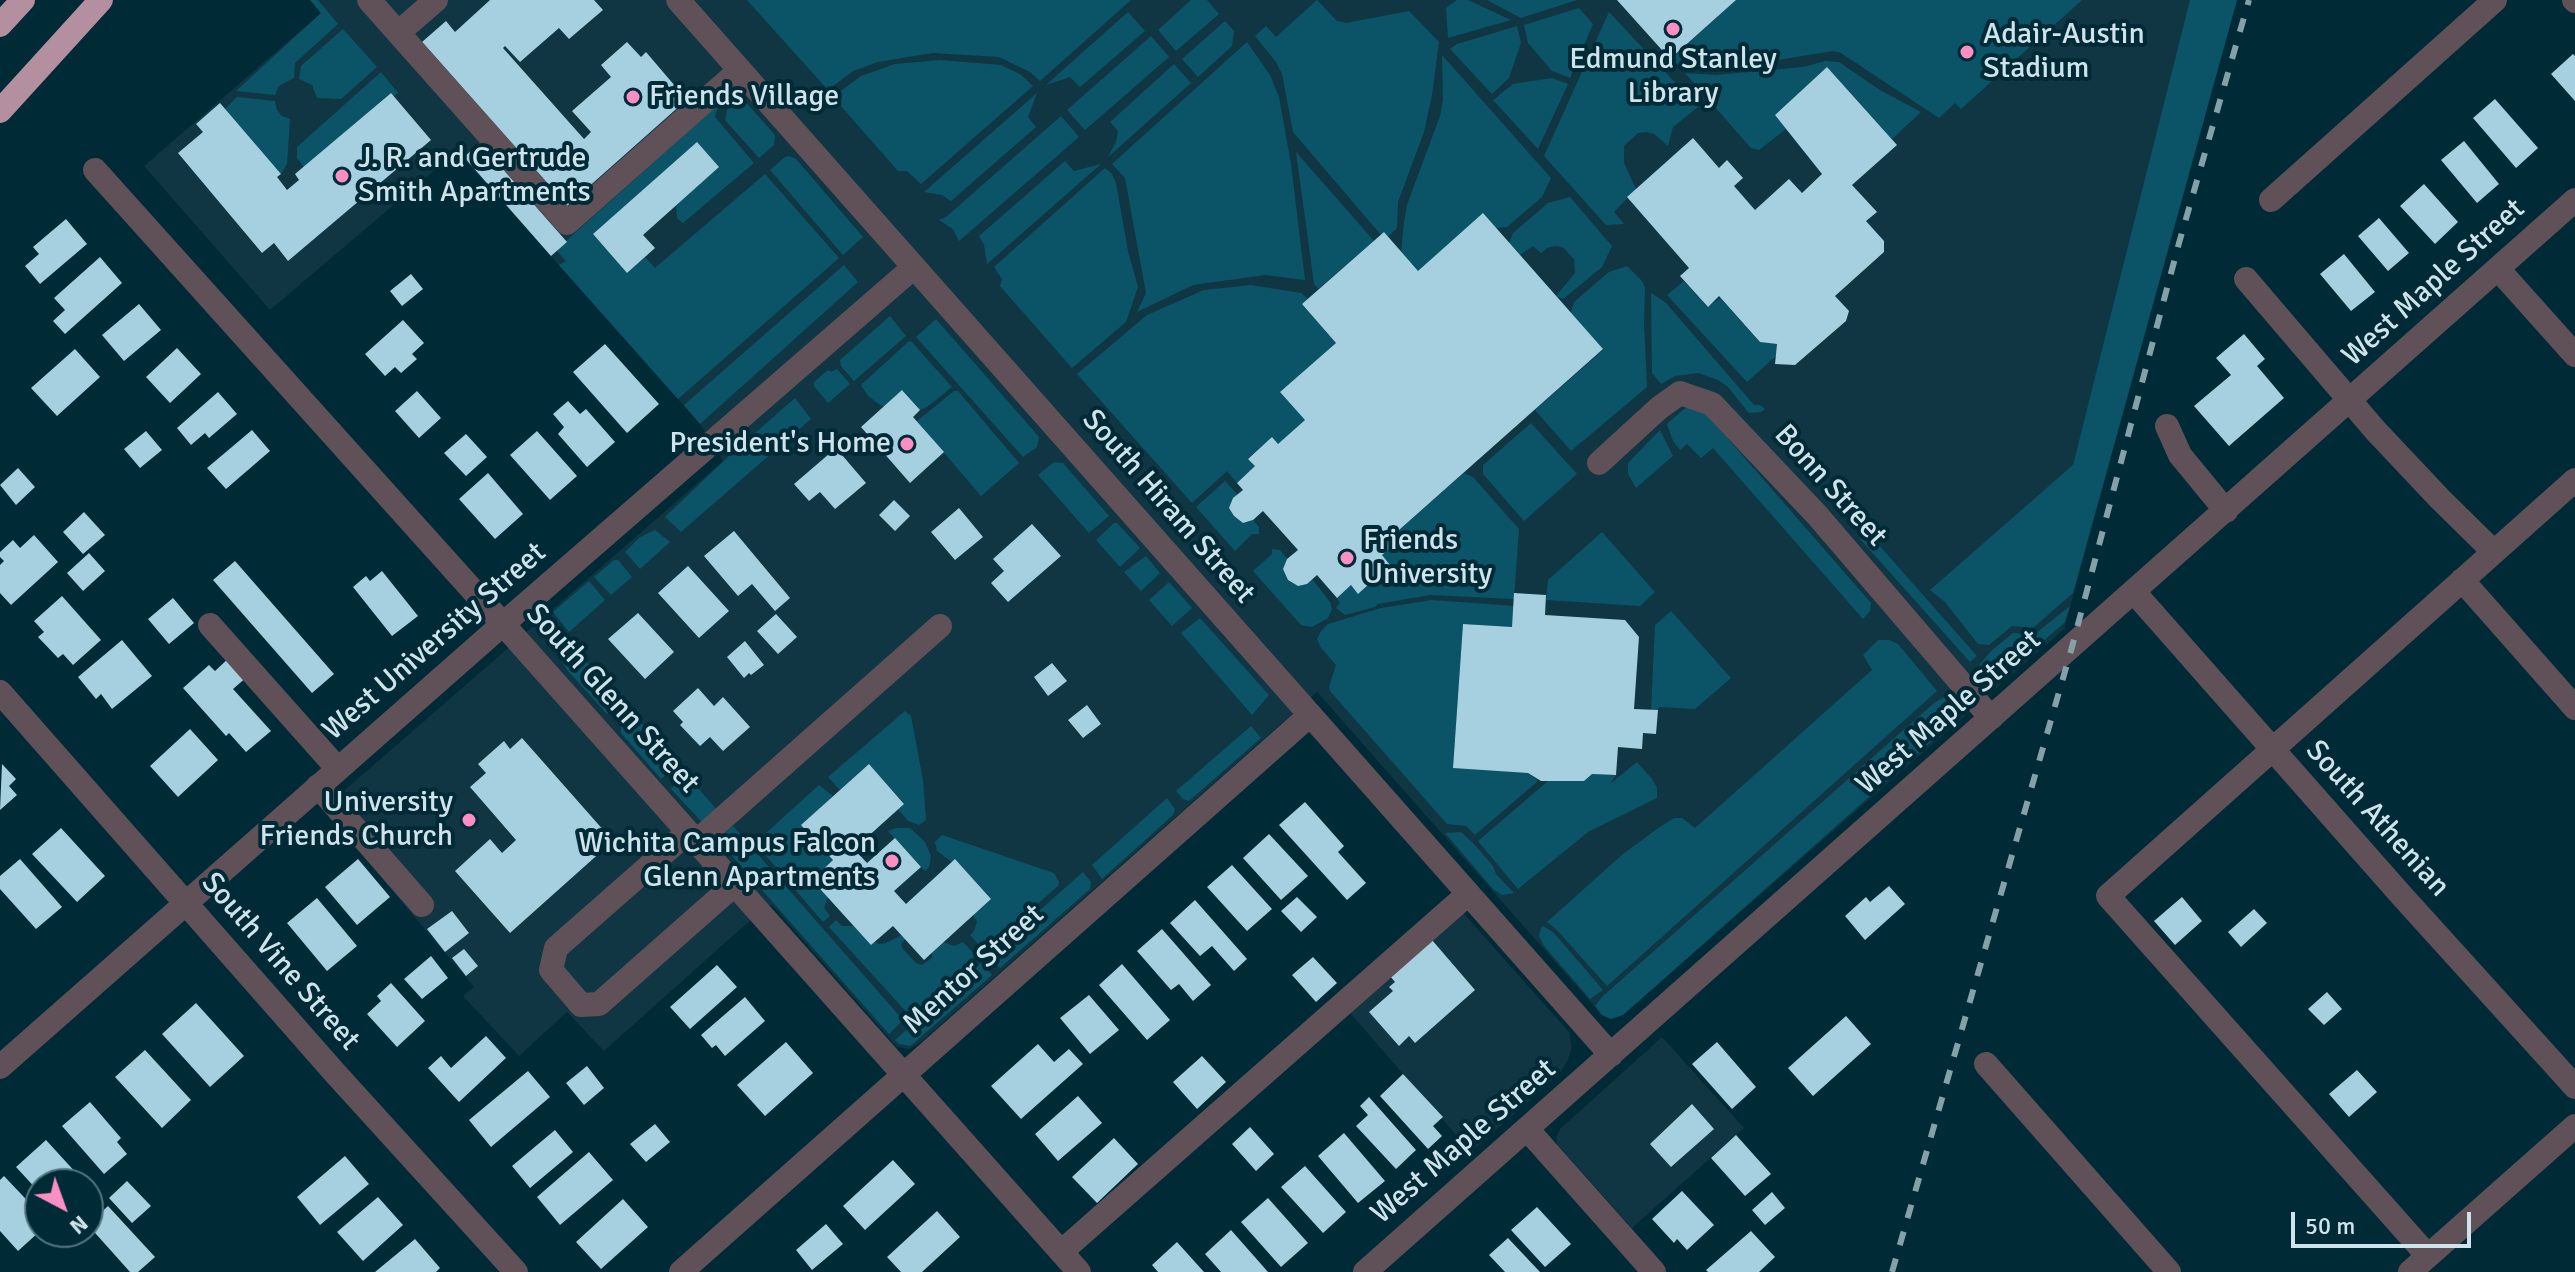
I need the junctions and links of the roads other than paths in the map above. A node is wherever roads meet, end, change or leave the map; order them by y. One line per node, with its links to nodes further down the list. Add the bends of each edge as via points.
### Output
1 (23, 0): 7 (highway)
2 (101, 0): 10 (highway)
3 (369, 0): 8 (street)
4 (436, 0): 8 (street)
5 (678, 0): 9 (street, South Hiram Street)
6 (2495, 0): 12 (street)
7 (0, 25)
8 (398, 33): 9 (street, via 567,223)
9 (740, 70): 14 (street, South Hiram Street)
10 (0, 111)
11 (95, 170): 26 (street, South Glenn Street)
12 (2271, 200)
13 (2575, 200): 15 (street, West Maple Street)
14 (914, 267): 26 (street, West University Street); 31 (street, South Hiram Street)
15 (2498, 269): 17 (street); 18 (street, West Maple Street)
16 (2246, 279): 18 (street)
17 (2575, 355)
18 (2349, 401): 22 (street, West Maple Street); 23 (street)
19 (2167, 426): 22 (street, via 2180,455)
20 (1599, 463): 32 (street, Bonn Street, via 1680,393 1712,404 1817,515)
21 (2575, 480): 23 (street)
22 (2226, 511): 25 (street, West Maple Street)
23 (2494, 552): 24 (street)
24 (2462, 580): 30 (street); 33 (street)
25 (2134, 592): 32 (street, West Maple Street); 33 (street, South Athenian)
26 (503, 624): 34 (street, West University Street); 36 (street, South Glenn Street)
27 (210, 625): 34 (street)
28 (940, 626): 36 (street)
29 (0, 692): 39 (street, South Vine Street)
30 (2575, 708)
31 (1310, 715): 38 (street, South Hiram Street); 44 (street, Mentor Street)
32 (1991, 718): 41 (street, West Maple Street)
33 (2272, 749): 45 (street, South Athenian); 49 (street, via 2108,896)
34 (338, 769): 35 (street, West University Street)
35 (318, 786): 39 (street, West University Street); 40 (street)
36 (692, 837): 37 (street, South Glenn Street); 37 (street, via 556,948 551,970 581,1005 599,1004)
37 (734, 885): 44 (street, South Glenn Street)
38 (1468, 894): 41 (street, South Hiram Street); 48 (street)
39 (186, 903): 43 (street, West University Street); 50 (street, South Vine Street)
40 (422, 905)
41 (1611, 1055): 47 (street, West Maple Street)
42 (1986, 1064): 55 (street)
43 (0, 1067)
44 (903, 1076): 48 (street, South Glenn Street); 51 (street, Mentor Street)
45 (2575, 1087)
46 (2575, 1126): 49 (street)
47 (1527, 1129): 53 (street, West Maple Street); 54 (street)
48 (1061, 1252): 52 (street, South Glenn Street)
49 (2419, 1264)
50 (516, 1272)
51 (681, 1272)
52 (1079, 1272)
53 (1365, 1272)
54 (1654, 1272)
55 (2169, 1272)

